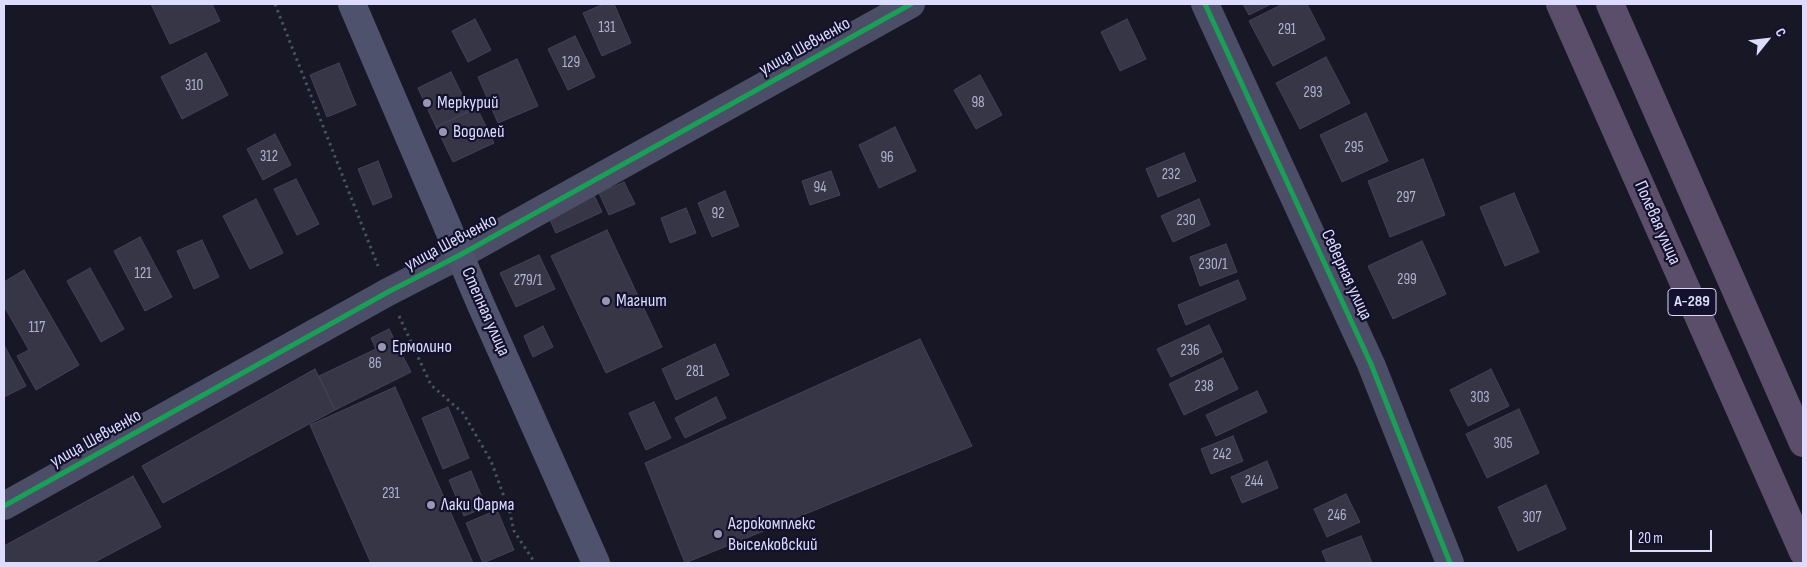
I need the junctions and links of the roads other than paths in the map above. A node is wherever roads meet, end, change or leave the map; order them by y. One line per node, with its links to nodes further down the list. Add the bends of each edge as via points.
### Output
1 (352, 4): 6 (main road, Степная улица)
2 (911, 4): 6 (street, улица Шевченко)
3 (1205, 4): 11 (street, Северная улица, via 1371,364)
4 (1560, 4): 9 (highway, Полевая улица / А-289)
5 (1610, 4): 7 (highway, А-289)
6 (460, 255): 8 (street, улица Шевченко); 10 (main road, Степная улица)
7 (1803, 443)
8 (4, 506)
9 (1803, 552)
10 (596, 563)
11 (1450, 563)

